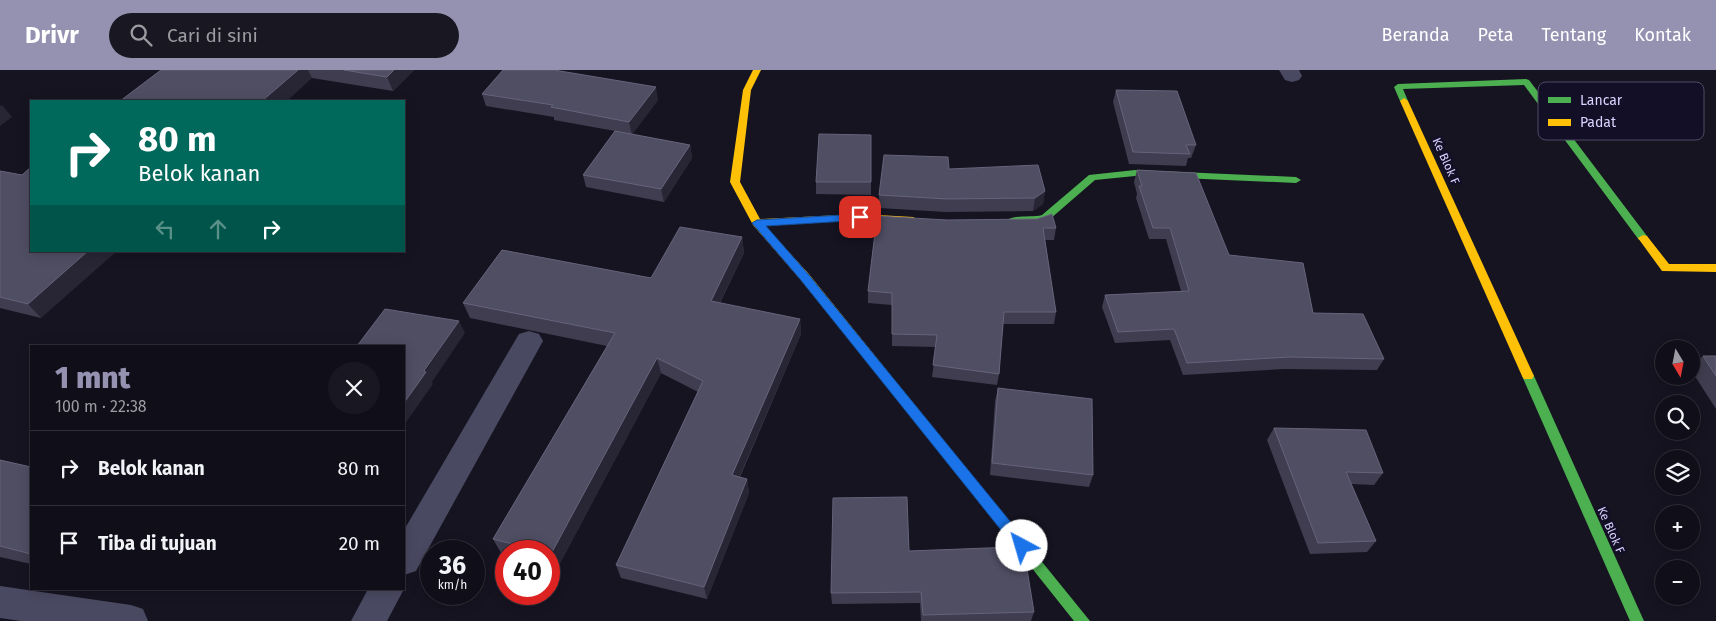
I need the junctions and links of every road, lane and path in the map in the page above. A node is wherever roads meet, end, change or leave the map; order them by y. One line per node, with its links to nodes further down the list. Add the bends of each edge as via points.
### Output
1 (757, 70): 7 (street, via 747,90 735,182)
2 (1538, 98): 16 (street, Ke Blok F, via 1526,82 1398,87)
3 (1570, 140): 8 (street, Ke Blok F, via 1666,268)
4 (1296, 180): 6 (street, via 1135,173 1104,175 1092,177 1046,217 1035,221)
5 (927, 221): 7 (street, via 860,217)
6 (1002, 222)
7 (757, 223): 15 (street)
8 (1716, 268)
9 (529, 341): 10 (street)
10 (405, 558)
11 (386, 590): 14 (street)
12 (0, 602): 13 (street)
13 (131, 621)
14 (368, 621)
15 (1083, 621)
16 (1637, 621)

